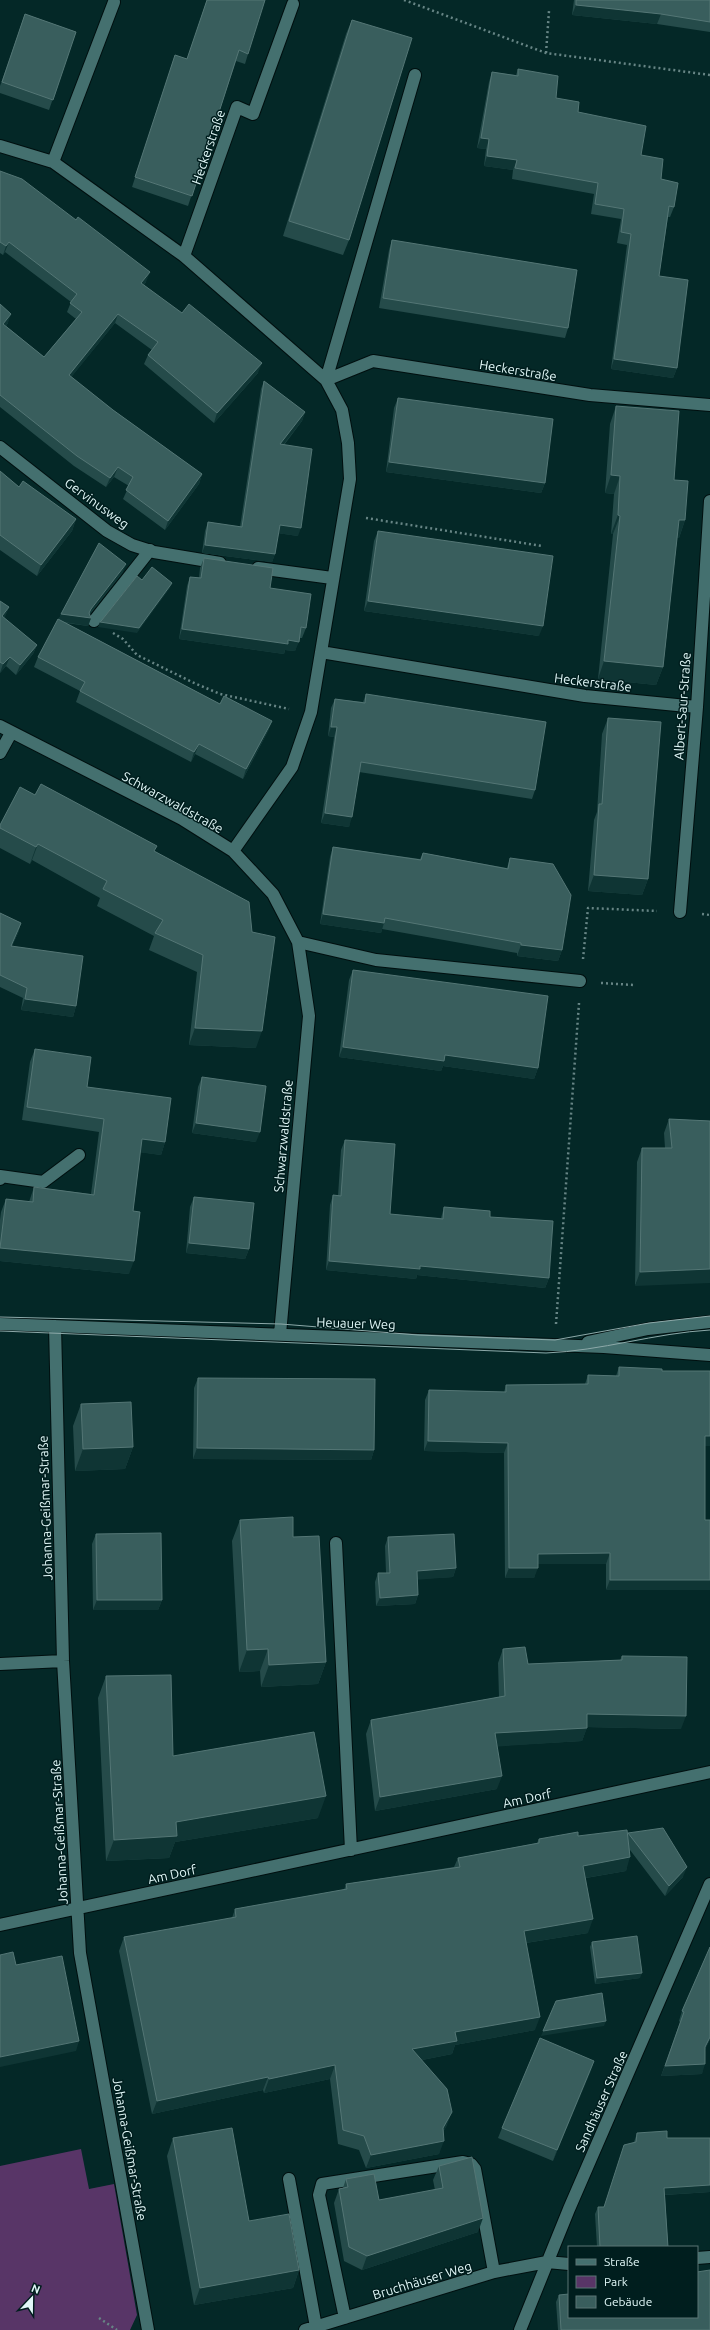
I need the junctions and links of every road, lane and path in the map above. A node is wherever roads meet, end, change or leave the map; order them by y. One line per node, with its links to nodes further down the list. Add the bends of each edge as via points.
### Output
1 (404, 0): 5 (path)
2 (114, 2): 9 (street)
3 (293, 4): 10 (street, Heckerstraße, via 253,114 237,107)
4 (549, 11): 5 (path)
5 (546, 52): 7 (path)
6 (415, 75): 11 (street)
7 (710, 75)
8 (0, 146): 9 (street)
9 (53, 162): 10 (street)
10 (184, 256): 11 (street)
11 (326, 380): 12 (street, Heckerstraße, via 373,361 590,395); 15 (street, via 342,410 348,443 350,479)
12 (710, 405)
13 (0, 447): 17 (street, Gervinusweg, via 107,531 132,545)
14 (710, 501): 23 (street, Albert-Saur-Straße)
15 (344, 514): 16 (path); 20 (street)
16 (542, 546)
17 (150, 550): 18 (street, Gervinusweg, via 181,558); 21 (street)
18 (229, 564)
19 (245, 566): 20 (street)
20 (332, 578): 22 (street)
21 (94, 621): 24 (path, via 123,639 137,655 220,694 254,703)
22 (321, 652): 23 (street, Heckerstraße, via 585,696); 24 (street)
23 (697, 707): 29 (street, Albert-Saur-Straße)
24 (311, 712): 28 (street, via 292,767)
25 (0, 726): 26 (street, Schwarzwaldstraße)
26 (11, 733): 27 (street); 28 (street, Schwarzwaldstraße, via 182,819)
27 (0, 753)
28 (233, 851): 30 (street, Schwarzwaldstraße, via 273,894)
29 (680, 912): 31 (path, via 588,908)
30 (298, 942): 31 (street, via 376,960); 38 (street, Schwarzwaldstraße, via 309,1016)
31 (580, 981): 32 (path); 39 (path)
32 (634, 985)
33 (79, 1155): 34 (street, via 43,1182 0,1176)
34 (0, 1179)
35 (710, 1322): 40 (street, via 648,1329)
36 (0, 1324): 37 (street, Heuauer Weg)
37 (55, 1326): 38 (street, Heuauer Weg); 43 (street, Johanna-Geißmar-Straße)
38 (280, 1334): 39 (street, Heuauer Weg)
39 (554, 1346): 40 (street, Heuauer Weg)
40 (570, 1346): 41 (street, Heuauer Weg)
41 (710, 1356)
42 (336, 1543): 46 (street)
43 (63, 1661): 44 (street); 48 (street, Johanna-Geißmar-Straße)
44 (0, 1664)
45 (710, 1772): 46 (street, Am Dorf)
46 (351, 1850): 48 (street, Am Dorf)
47 (710, 1884): 53 (street, Sandhäuser Straße)
48 (78, 1908): 49 (street, Am Dorf); 60 (street, Johanna-Geißmar-Straße, via 80,1952)
49 (0, 1925)
50 (289, 2179): 58 (street)
51 (710, 2257): 52 (street)
52 (698, 2258)
53 (547, 2262): 54 (street, Bruchhäuser Weg); 55 (street, Bruchhäuser Weg); 61 (street, Sandhäuser Straße)
54 (568, 2264)
55 (494, 2272): 57 (street, Bruchhäuser Weg); 57 (street, via 475,2169 471,2164 463,2162 322,2184 319,2195)
56 (99, 2318): 59 (path)
57 (345, 2318): 58 (street, Bruchhäuser Weg)
58 (311, 2328)
59 (117, 2330)
60 (148, 2330)
61 (520, 2330)

